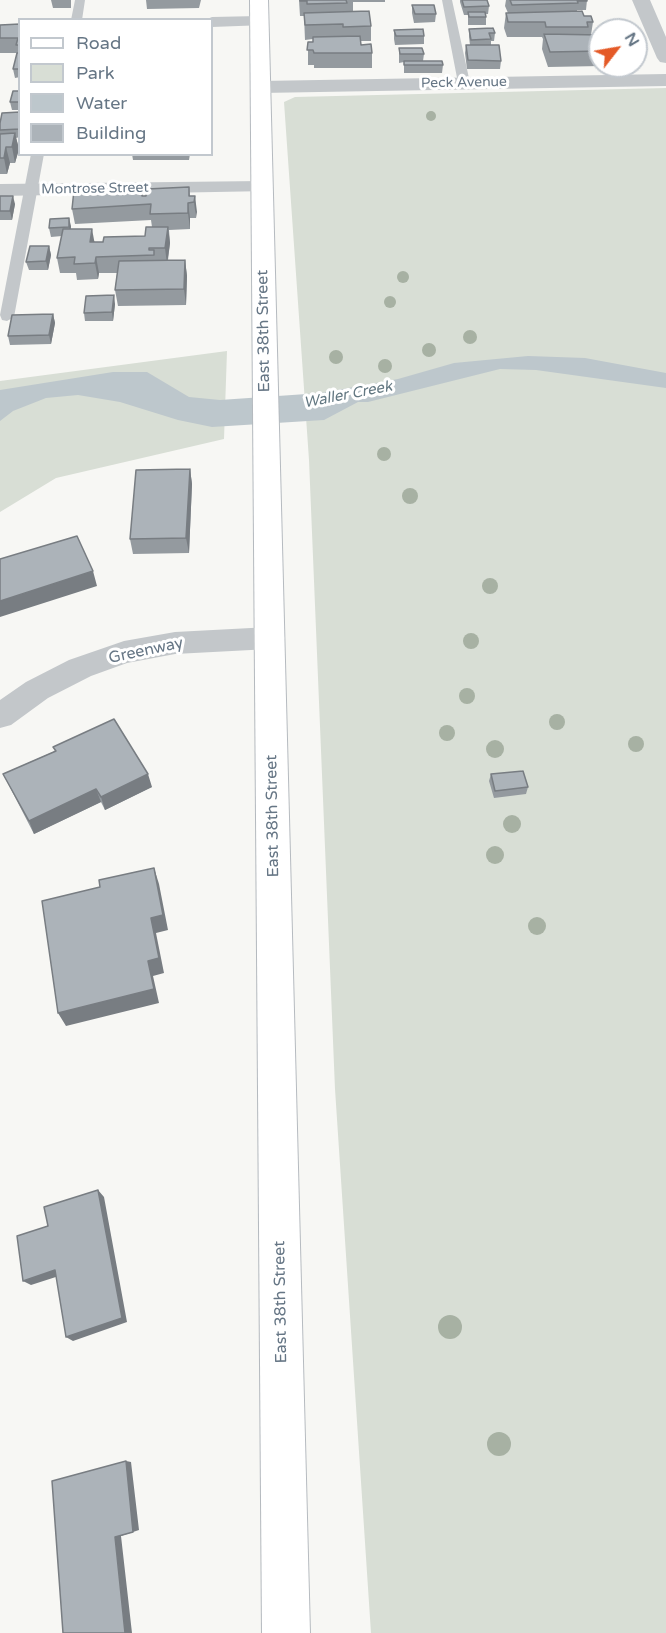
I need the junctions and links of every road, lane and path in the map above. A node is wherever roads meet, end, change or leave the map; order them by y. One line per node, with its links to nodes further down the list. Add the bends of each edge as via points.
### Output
1 (80, 0): 5 (lane)
2 (259, 0): 6 (street, East 38th Street)
3 (447, 0): 10 (lane)
4 (641, 0): 8 (street)
5 (76, 18)
6 (259, 21): 7 (street); 11 (street, East 38th Street)
7 (213, 22)
8 (666, 58)
9 (666, 80): 10 (street, Peck Avenue)
10 (464, 83): 11 (street, Peck Avenue)
11 (261, 87): 13 (street, East 38th Street)
12 (38, 156): 15 (lane)
13 (262, 187): 15 (street, Montrose Street); 17 (street, East 38th Street)
14 (0, 190): 15 (street, Montrose Street)
15 (30, 190): 16 (lane)
16 (7, 317)
17 (270, 638): 18 (street, Greenway, via 175,643 124,652 80,668); 19 (street, East 38th Street)
18 (0, 716)
19 (286, 1633)

